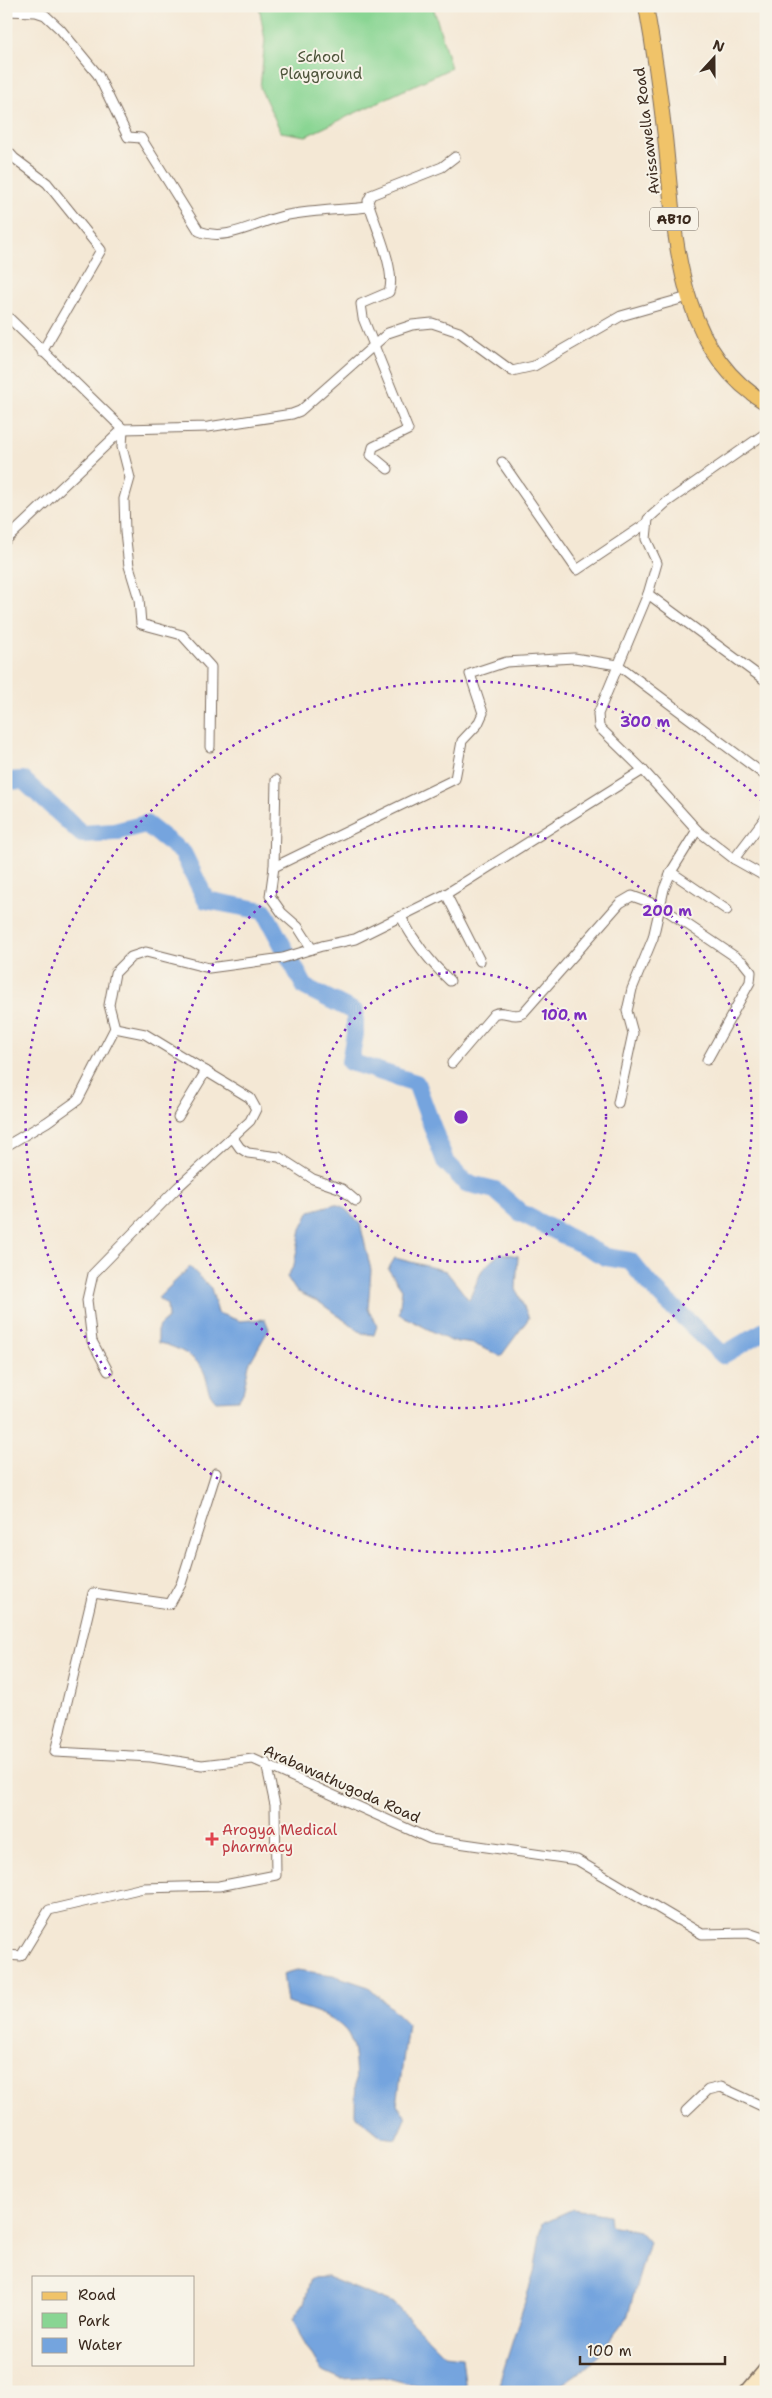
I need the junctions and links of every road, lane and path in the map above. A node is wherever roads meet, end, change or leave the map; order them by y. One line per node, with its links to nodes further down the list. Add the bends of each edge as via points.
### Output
1 (646, 6): 6 (main road, Avissawella Road / AB10, via 659,80 678,252)
2 (6, 11): 5 (street, via 45,15 61,30 98,75 128,137 141,138 199,231 210,236 222,235 287,215)
3 (6, 149): 9 (street, via 47,183 101,250)
4 (455, 157): 5 (street, via 442,167 371,195)
5 (369, 207): 8 (street, via 382,241 392,285 389,292 361,304)
6 (688, 297): 8 (street, via 621,316 534,366 512,371 459,332 432,323 388,333); 10 (main road, Avissawella Road / AB10, via 705,337 726,369)
7 (6, 316): 9 (street)
8 (375, 345): 11 (street, via 300,411 292,414 208,427); 14 (street, via 408,430 374,447 370,454)
9 (42, 352): 11 (street)
10 (766, 403)
11 (123, 429): 16 (street); 20 (street, via 122,447 130,478 124,499 125,532 141,624 182,635 211,667)
12 (766, 433): 15 (street, via 667,502 648,519)
13 (502, 462): 15 (street, via 577,570)
14 (388, 468)
15 (648, 523): 17 (street, via 646,539 656,563)
16 (6, 540)
17 (648, 594): 18 (street); 19 (street)
18 (618, 665): 21 (street, via 598,714 599,727); 22 (street); 27 (street, via 574,658 516,661 470,674 483,713 478,724 462,741 455,779)
19 (766, 681)
20 (210, 747)
21 (643, 770): 25 (street); 30 (street)
22 (766, 776)
23 (276, 780): 27 (street)
24 (766, 817): 26 (street)
25 (697, 830): 26 (street); 28 (street)
26 (734, 859): 29 (street)
27 (274, 867): 34 (street, via 270,896 298,927)
28 (671, 872): 31 (street); 32 (street)
29 (766, 877)
30 (446, 894): 33 (street); 35 (street)
31 (660, 906): 38 (street, via 743,962 751,972 750,982); 39 (street, via 632,896 625,898 523,1013 518,1016 494,1014); 41 (street, via 653,938 632,989 627,1011 633,1033)
32 (727, 910)
33 (401, 917): 34 (street, via 355,940); 36 (street, via 413,941)
34 (312, 949): 37 (street, via 283,958 209,968 146,952 130,957 115,973 109,1004)
35 (480, 961)
36 (450, 980)
37 (115, 1028): 40 (street, via 145,1034); 44 (street, via 78,1100)
38 (707, 1060)
39 (452, 1063)
40 (206, 1071): 42 (street); 43 (street, via 250,1098 256,1109 254,1116)
41 (618, 1103)
42 (178, 1117)
43 (233, 1138): 45 (street, via 248,1153 279,1157 313,1179 342,1188); 46 (street, via 178,1187 93,1274 88,1300 92,1341)
44 (6, 1146)
45 (356, 1201)
46 (108, 1371)
47 (216, 1473): 48 (street, Arabawathugoda Road, via 181,1584 170,1604 93,1593 56,1752 151,1756 202,1765 253,1759)
48 (266, 1763): 49 (street, Arabawathugoda Road, via 430,1839 577,1860 702,1934 748,1933); 50 (street, via 275,1805 276,1875 219,1886 143,1888 49,1910 20,1956)
49 (766, 1939)
50 (6, 1955)
51 (766, 2108): 52 (street, via 721,2087 708,2090)
52 (686, 2111)
53 (766, 2368): 54 (street)
54 (746, 2392)

